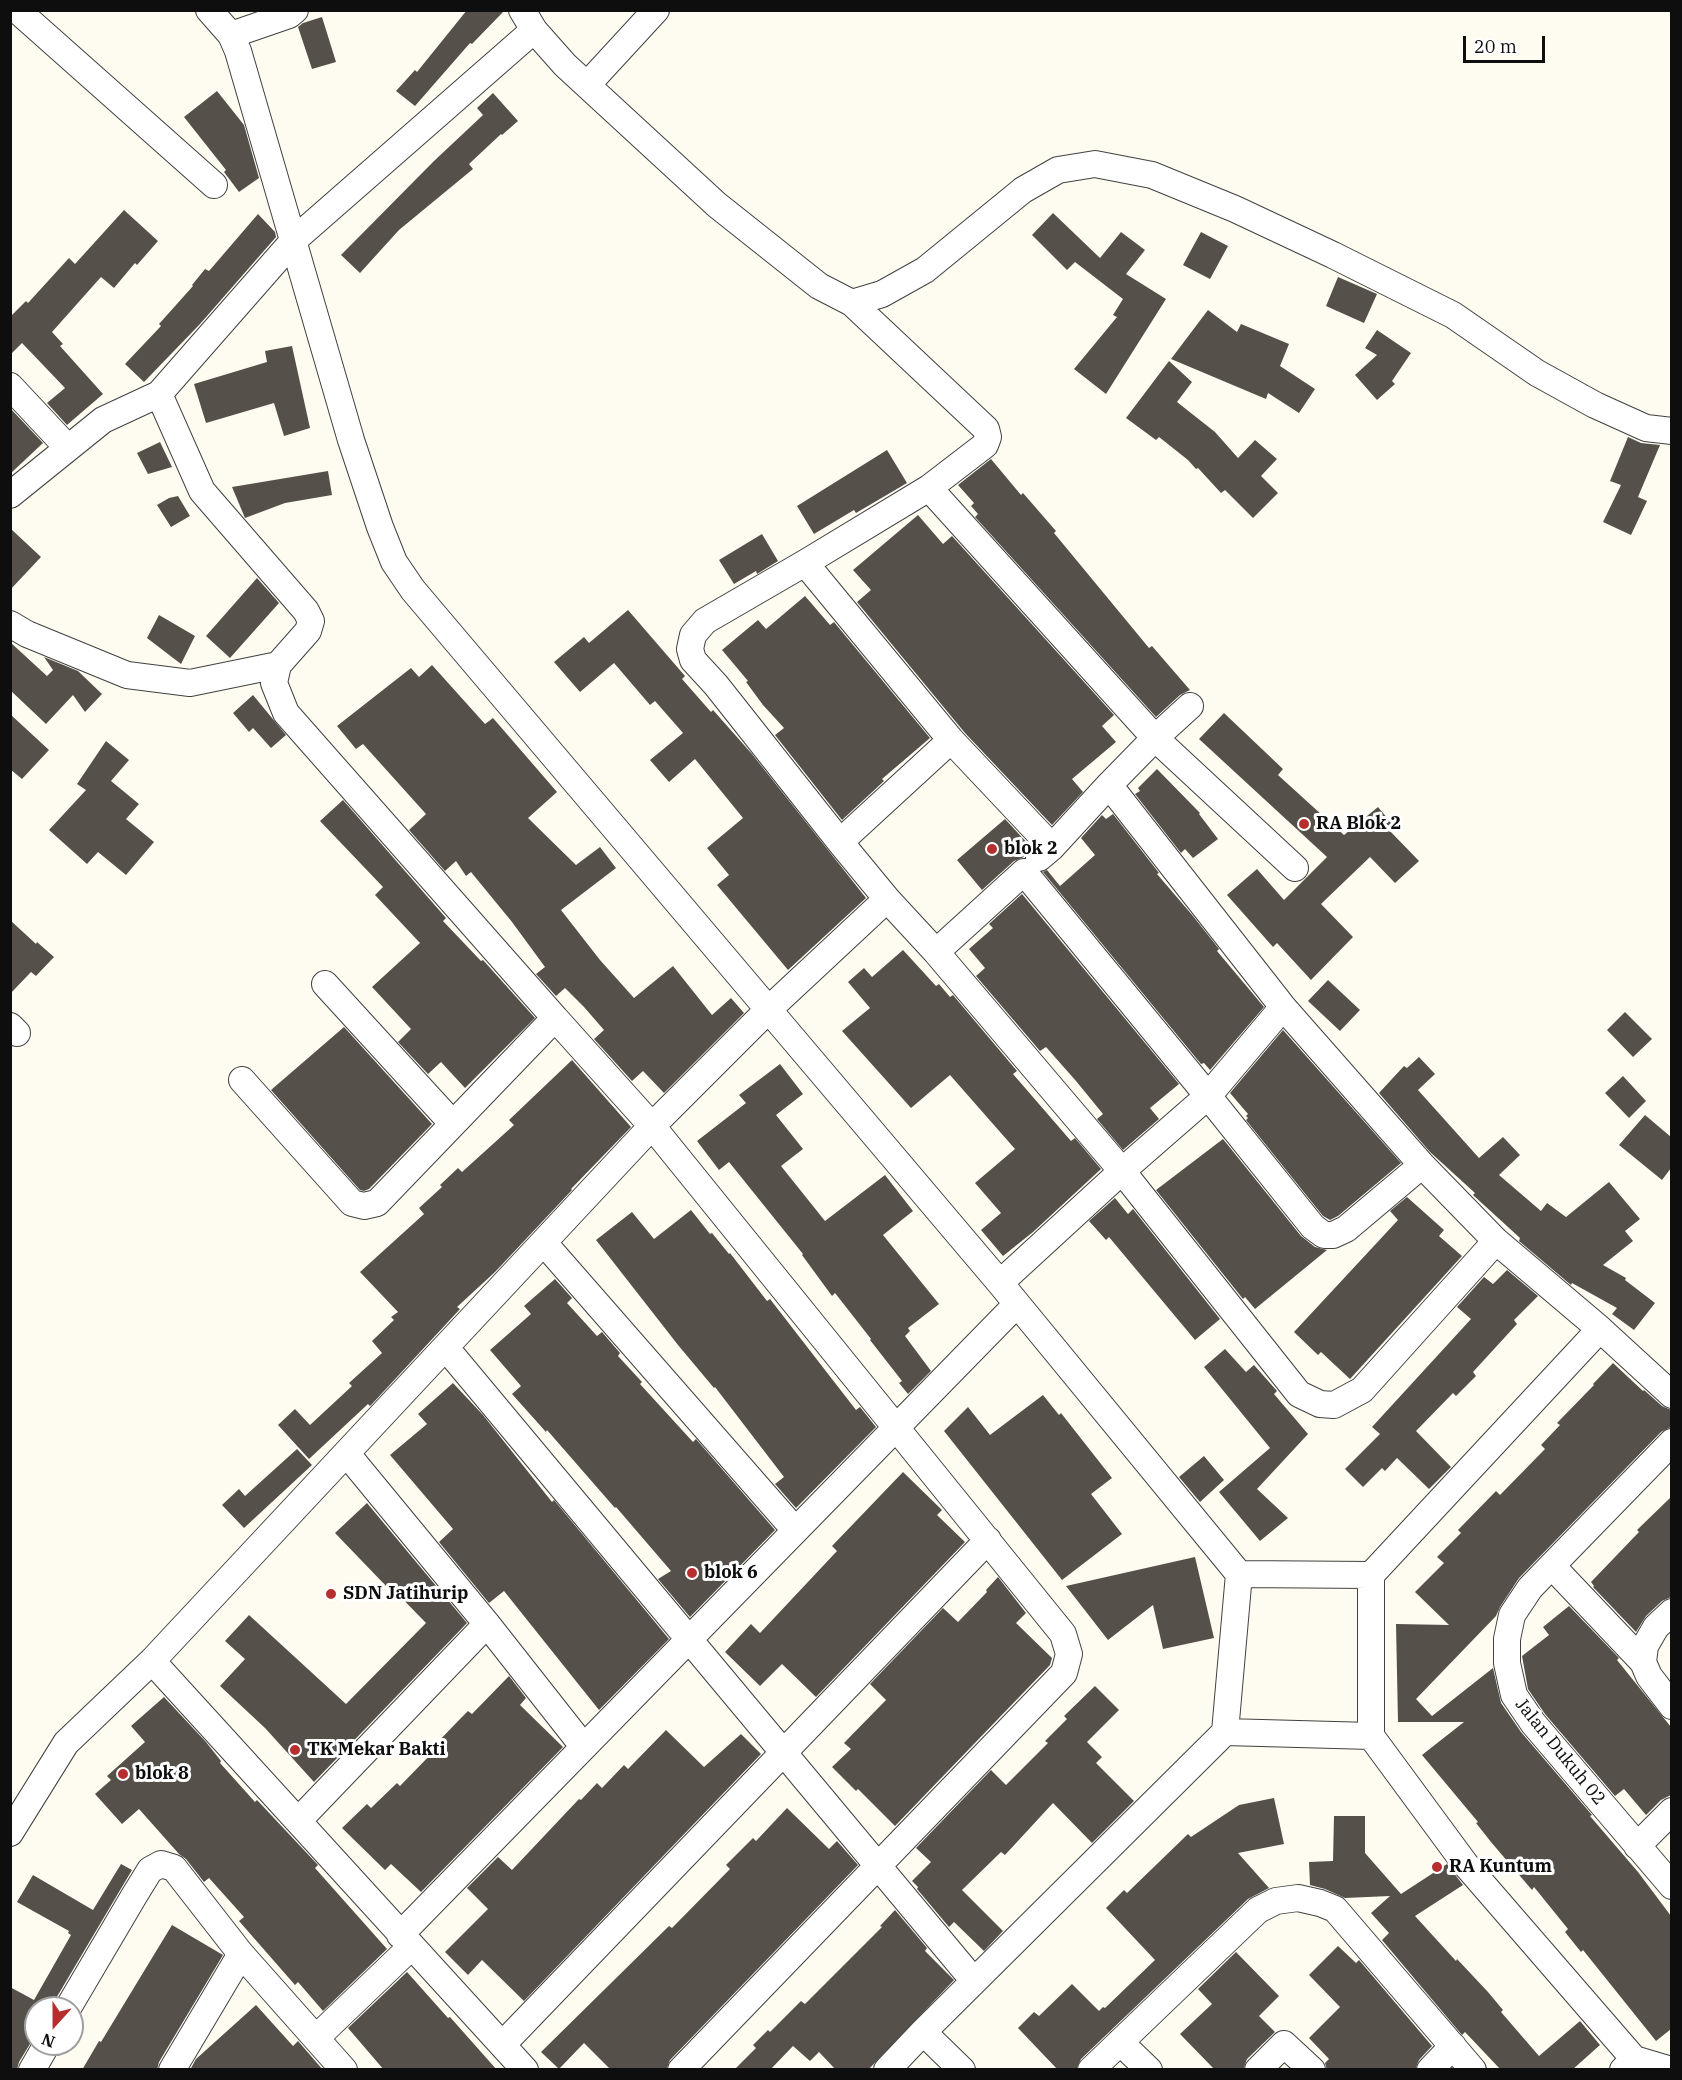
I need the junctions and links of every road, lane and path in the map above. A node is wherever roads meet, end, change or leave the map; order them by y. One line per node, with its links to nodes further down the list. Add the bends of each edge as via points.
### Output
1 (16, 10): 5 (street); 9 (street)
2 (209, 10): 7 (street)
3 (294, 10): 7 (street)
4 (656, 10): 8 (street)
5 (10, 14)
6 (528, 20): 8 (street); 10 (street)
7 (231, 35): 10 (street)
8 (587, 86): 11 (street, via 717,205 819,286)
9 (214, 185)
10 (294, 240): 13 (street); 33 (street, via 351,440 394,562 413,590)
11 (852, 303): 14 (street, via 882,294 925,270 1023,190 1058,170 1095,164 1152,175 1235,209 1453,315 1537,373 1595,405 1646,428); 16 (street, via 986,429 985,445)
12 (10, 386): 15 (street)
13 (159, 394): 15 (street, via 103,420); 20 (street, via 202,491 311,621 308,631)
14 (1671, 431)
15 (68, 448): 17 (street)
16 (929, 488): 18 (street); 22 (street)
17 (10, 495)
18 (805, 563): 23 (street); 25 (street, via 705,621 693,635 690,649 693,660)
19 (10, 624): 20 (street, via 127,675 190,683)
20 (278, 665): 34 (street, via 274,683 286,713)
21 (1190, 706): 22 (street)
22 (1155, 738): 24 (street); 27 (street)
23 (951, 740): 25 (street); 26 (street)
24 (1110, 785): 26 (street); 32 (street)
25 (840, 842): 29 (street)
26 (1052, 848): 28 (street)
27 (1295, 868)
28 (1024, 872): 30 (street); 36 (street)
29 (887, 899): 30 (street); 33 (street)
30 (936, 952): 40 (street)
31 (325, 984): 37 (street)
32 (1283, 1007): 36 (street); 39 (street)
33 (768, 1010): 38 (street); 43 (street)
34 (555, 1018): 37 (street); 38 (street)
35 (242, 1080): 37 (street, via 352,1203 358,1205 377,1203)
36 (1208, 1096): 39 (street, via 1313,1227 1324,1235 1346,1229); 40 (street)
37 (453, 1124)
38 (652, 1126): 42 (street); 48 (street)
39 (1422, 1165): 41 (street)
40 (1122, 1171): 41 (street, via 1299,1394 1320,1404 1334,1405 1362,1390); 43 (street)
41 (1496, 1241): 45 (street)
42 (544, 1243): 46 (street); 51 (street)
43 (1000, 1283): 44 (street)
44 (1017, 1304): 48 (street); 54 (street)
45 (1600, 1329): 47 (street); 55 (street)
46 (446, 1348): 50 (street); 58 (street)
47 (1671, 1395)
48 (896, 1427): 51 (street); 52 (street)
49 (1671, 1442): 53 (street, Jalan Dukuh 02)
50 (346, 1454): 57 (street); 59 (street)
51 (795, 1530): 58 (street)
52 (988, 1540): 65 (street); 70 (street, via 1063,1634 1069,1654 1064,1673)
53 (1552, 1566): 60 (street); 69 (street, Jalan Dukuh 02, via 1530,1588 1512,1615 1507,1663 1514,1695)
54 (1239, 1574): 55 (street); 62 (street)
55 (1371, 1575): 63 (street)
56 (1671, 1612): 60 (street, via 1645,1646)
57 (487, 1624): 64 (street); 67 (street)
58 (688, 1639): 64 (street); 65 (street)
59 (152, 1661): 67 (street); 68 (street, via 66,1743)
60 (1643, 1662): 61 (street)
61 (1671, 1706)
62 (1225, 1732): 63 (street); 74 (street)
63 (1371, 1736): 82 (street, via 1466,1865)
64 (583, 1746): 72 (street)
65 (783, 1752): 70 (street); 79 (street)
66 (1671, 1811): 69 (street)
67 (298, 1821): 72 (street)
68 (10, 1833)
69 (1637, 1846): 71 (street, Jalan Dukuh 02)
70 (878, 1866): 74 (street); 87 (street)
71 (1671, 1886)
72 (406, 1940): 77 (street); 79 (street)
73 (241, 1954): 75 (street, via 174,1868 161,1864 150,1870); 77 (street); 84 (street)
74 (974, 1981): 76 (street)
75 (75, 1996)
76 (923, 2032): 88 (street); 89 (street)
77 (316, 2038): 85 (street)
78 (1120, 2042): 80 (street, via 1258,1910 1276,1901 1298,1898 1335,1909); 90 (street); 91 (street)
79 (502, 2044): 86 (street)
80 (1453, 2046): 94 (street); 95 (street)
81 (40, 2056): 83 (street)
82 (1628, 2064): 96 (street)
83 (32, 2070)
84 (172, 2070)
85 (344, 2070)
86 (525, 2070)
87 (681, 2070)
88 (887, 2070)
89 (962, 2070)
90 (1091, 2070)
91 (1149, 2070)
92 (1258, 2070): 93 (street, via 1284,2044)
93 (1312, 2070)
94 (1430, 2070)
95 (1473, 2070)
96 (1671, 2070)

